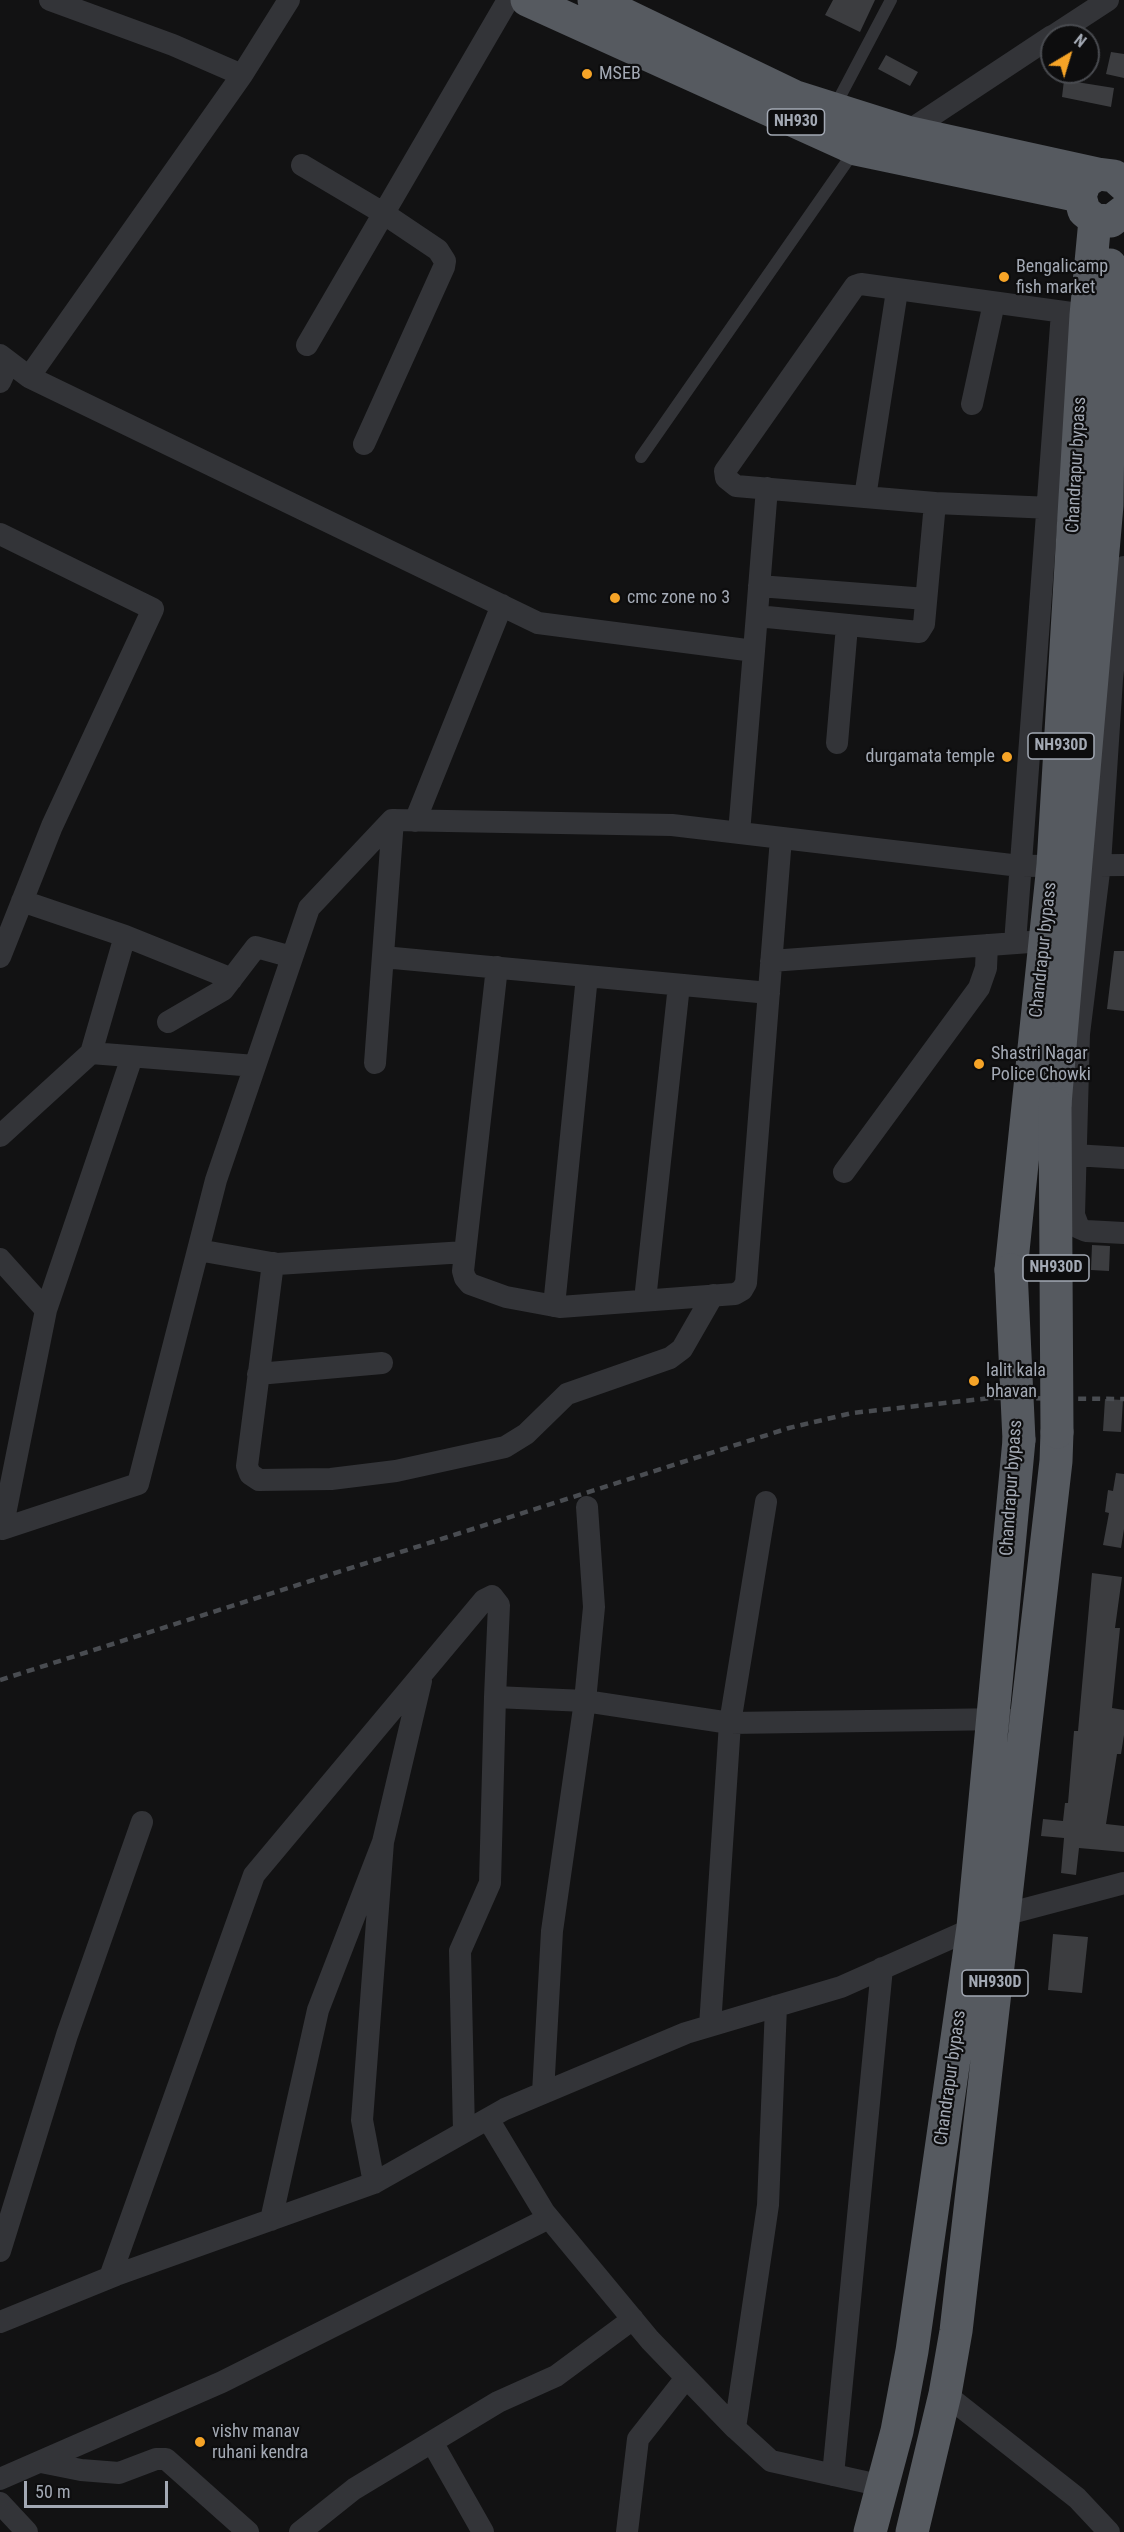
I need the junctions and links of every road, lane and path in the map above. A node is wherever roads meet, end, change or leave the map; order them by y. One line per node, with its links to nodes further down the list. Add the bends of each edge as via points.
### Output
1 (50, 0): 10 (street)
2 (289, 0): 10 (street)
3 (508, 0): 16 (street)
4 (527, 0): 13 (highway, NH930)
5 (594, 0): 11 (highway, NH930, via 796,97)
6 (891, 0): 11 (lane)
7 (1108, 0): 8 (street)
8 (1071, 24)
9 (1040, 44): 12 (street)
10 (242, 75): 23 (street)
11 (833, 110): 12 (highway, NH930)
12 (907, 132): 15 (highway, NH930)
13 (856, 149): 15 (highway, NH930); 26 (lane)
14 (302, 165): 16 (street)
15 (1109, 195): 17 (highway, Chandrapur bypass / NH930D); 20 (highway, Chandrapur bypass / NH930D)
16 (383, 213): 21 (street); 25 (street, via 438,250 443,255 444,267)
17 (1117, 262): 30 (highway, Chandrapur bypass / NH930D)
18 (897, 291): 19 (street); 27 (street, via 861,284 849,292 725,471 726,478 736,486); 28 (street)
19 (994, 303): 20 (street); 24 (street)
20 (1074, 314): 30 (highway, Chandrapur bypass / NH930D)
21 (308, 345)
22 (3, 366): 23 (street)
23 (29, 377): 35 (street)
24 (972, 404)
25 (364, 444)
26 (641, 457)
27 (767, 488): 28 (street); 33 (street)
28 (866, 497): 29 (street)
29 (935, 503): 30 (street); 34 (street)
30 (1088, 507): 39 (highway, Chandrapur bypass / NH930D); 44 (highway, Chandrapur bypass / NH930D); 46 (street)
31 (0, 534): 47 (street, via 153,609 52,826)
32 (1124, 567): 39 (street)
33 (759, 586): 34 (street); 36 (street)
34 (926, 599): 37 (street, via 920,632)
35 (502, 605): 38 (street, via 538,623); 41 (street)
36 (757, 616): 37 (street); 38 (street)
37 (848, 626): 40 (street)
38 (754, 651): 42 (street)
39 (1109, 678): 44 (highway, Chandrapur bypass / NH930D)
40 (837, 743)
41 (404, 820): 42 (street, via 672,825); 52 (street, via 309,908); 53 (street)
42 (739, 833): 43 (street)
43 (781, 838): 46 (street); 54 (street)
44 (1076, 865): 45 (street); 46 (street); 49 (highway, Chandrapur bypass / NH930D); 66 (street, via 1079,1034); 85 (highway, Chandrapur bypass / NH930D, bridge, via 1055,1104 1056,1461)
45 (1124, 865)
46 (1020, 866): 49 (street)
47 (22, 901): 48 (street); 51 (street)
48 (125, 936): 57 (street); 61 (street)
49 (1030, 942): 50 (street); 86 (highway, Chandrapur bypass / NH930D, bridge, via 1011,1270 1019,1440)
50 (987, 945): 54 (street); 68 (street, via 986,968 979,988)
51 (0, 957)
52 (292, 957): 57 (street, via 256,947); 64 (street)
53 (383, 957): 55 (street); 63 (street)
54 (771, 961): 59 (street)
55 (497, 968): 56 (street); 71 (street)
56 (586, 976): 58 (street); 76 (street)
57 (232, 979): 60 (street, via 217,995)
58 (679, 985): 59 (street); 75 (street)
59 (769, 993): 74 (street, via 746,1283 735,1294)
60 (168, 1022)
61 (91, 1053): 62 (street); 65 (street)
62 (132, 1057): 64 (street); 77 (street)
63 (375, 1063)
64 (255, 1066): 70 (street, via 216,1180)
65 (0, 1136)
66 (1074, 1155): 67 (street); 69 (street, via 1074,1215 1079,1228)
67 (1124, 1158)
68 (844, 1172)
69 (1124, 1233)
70 (198, 1250): 73 (street); 77 (street, via 138,1484 2,1529)
71 (465, 1252): 73 (street); 76 (street, via 463,1271 470,1284 506,1297)
72 (0, 1259): 77 (street)
73 (273, 1263): 79 (street)
74 (713, 1295): 75 (street); 79 (street, via 682,1349 670,1358 567,1394 526,1434 505,1447 396,1471 331,1479 259,1480 250,1474 247,1466)
75 (645, 1300): 76 (street)
76 (554, 1306)
77 (46, 1310)
78 (382, 1363): 79 (street)
79 (258, 1374)
80 (766, 1502): 87 (street)
81 (587, 1506): 84 (street, via 594,1607)
82 (422, 1676): 83 (street, via 484,1600 492,1596 499,1605); 89 (street); 103 (street, via 254,1875)
83 (495, 1697): 84 (street); 98 (street, via 490,1883 460,1952)
84 (585, 1701): 87 (street); 96 (street, via 552,1931)
85 (1025, 1719): 86 (street); 91 (highway, Chandrapur bypass / NH930D)
86 (993, 1720): 87 (street); 92 (highway, Chandrapur bypass / NH930D)
87 (730, 1723): 95 (street)
88 (142, 1822): 102 (street, via 67,2035)
89 (383, 1842): 99 (street, via 362,2121); 101 (street, via 318,2010)
90 (1124, 1883): 91 (street)
91 (1003, 1915): 92 (street); 107 (highway, Chandrapur bypass / NH930D, via 956,2331)
92 (973, 1927): 93 (street); 113 (highway, Chandrapur bypass / NH930D, via 912,2351)
93 (882, 1968): 94 (street, via 841,1987); 111 (street)
94 (776, 2006): 95 (street); 108 (street, via 768,2205)
95 (710, 2026): 96 (street)
96 (543, 2093): 97 (street)
97 (488, 2119): 98 (street); 100 (street)
98 (464, 2132): 99 (street)
99 (374, 2183): 101 (street)
100 (549, 2218): 104 (street); 110 (street, via 222,2382)
101 (271, 2220): 103 (street)
102 (1, 2245)
103 (110, 2277): 105 (street)
104 (633, 2319): 106 (street); 109 (street, via 556,2376 498,2402)
105 (0, 2322)
106 (686, 2378): 108 (street); 119 (street, via 638,2439)
107 (945, 2394): 121 (highway, Chandrapur bypass / NH930D); 122 (street, via 1077,2498)
108 (735, 2428): 111 (street, via 771,2461)
109 (432, 2442): 117 (street, via 354,2489); 118 (street)
110 (41, 2462): 112 (street); 116 (street, via 119,2473 166,2459)
111 (833, 2475): 113 (street)
112 (0, 2479)
113 (883, 2486): 120 (highway, Chandrapur bypass / NH930D)
114 (0, 2503): 115 (street)
115 (27, 2532)
116 (248, 2532)
117 (300, 2532)
118 (483, 2532)
119 (627, 2532)
120 (870, 2532)
121 (912, 2532)
122 (1109, 2532)

